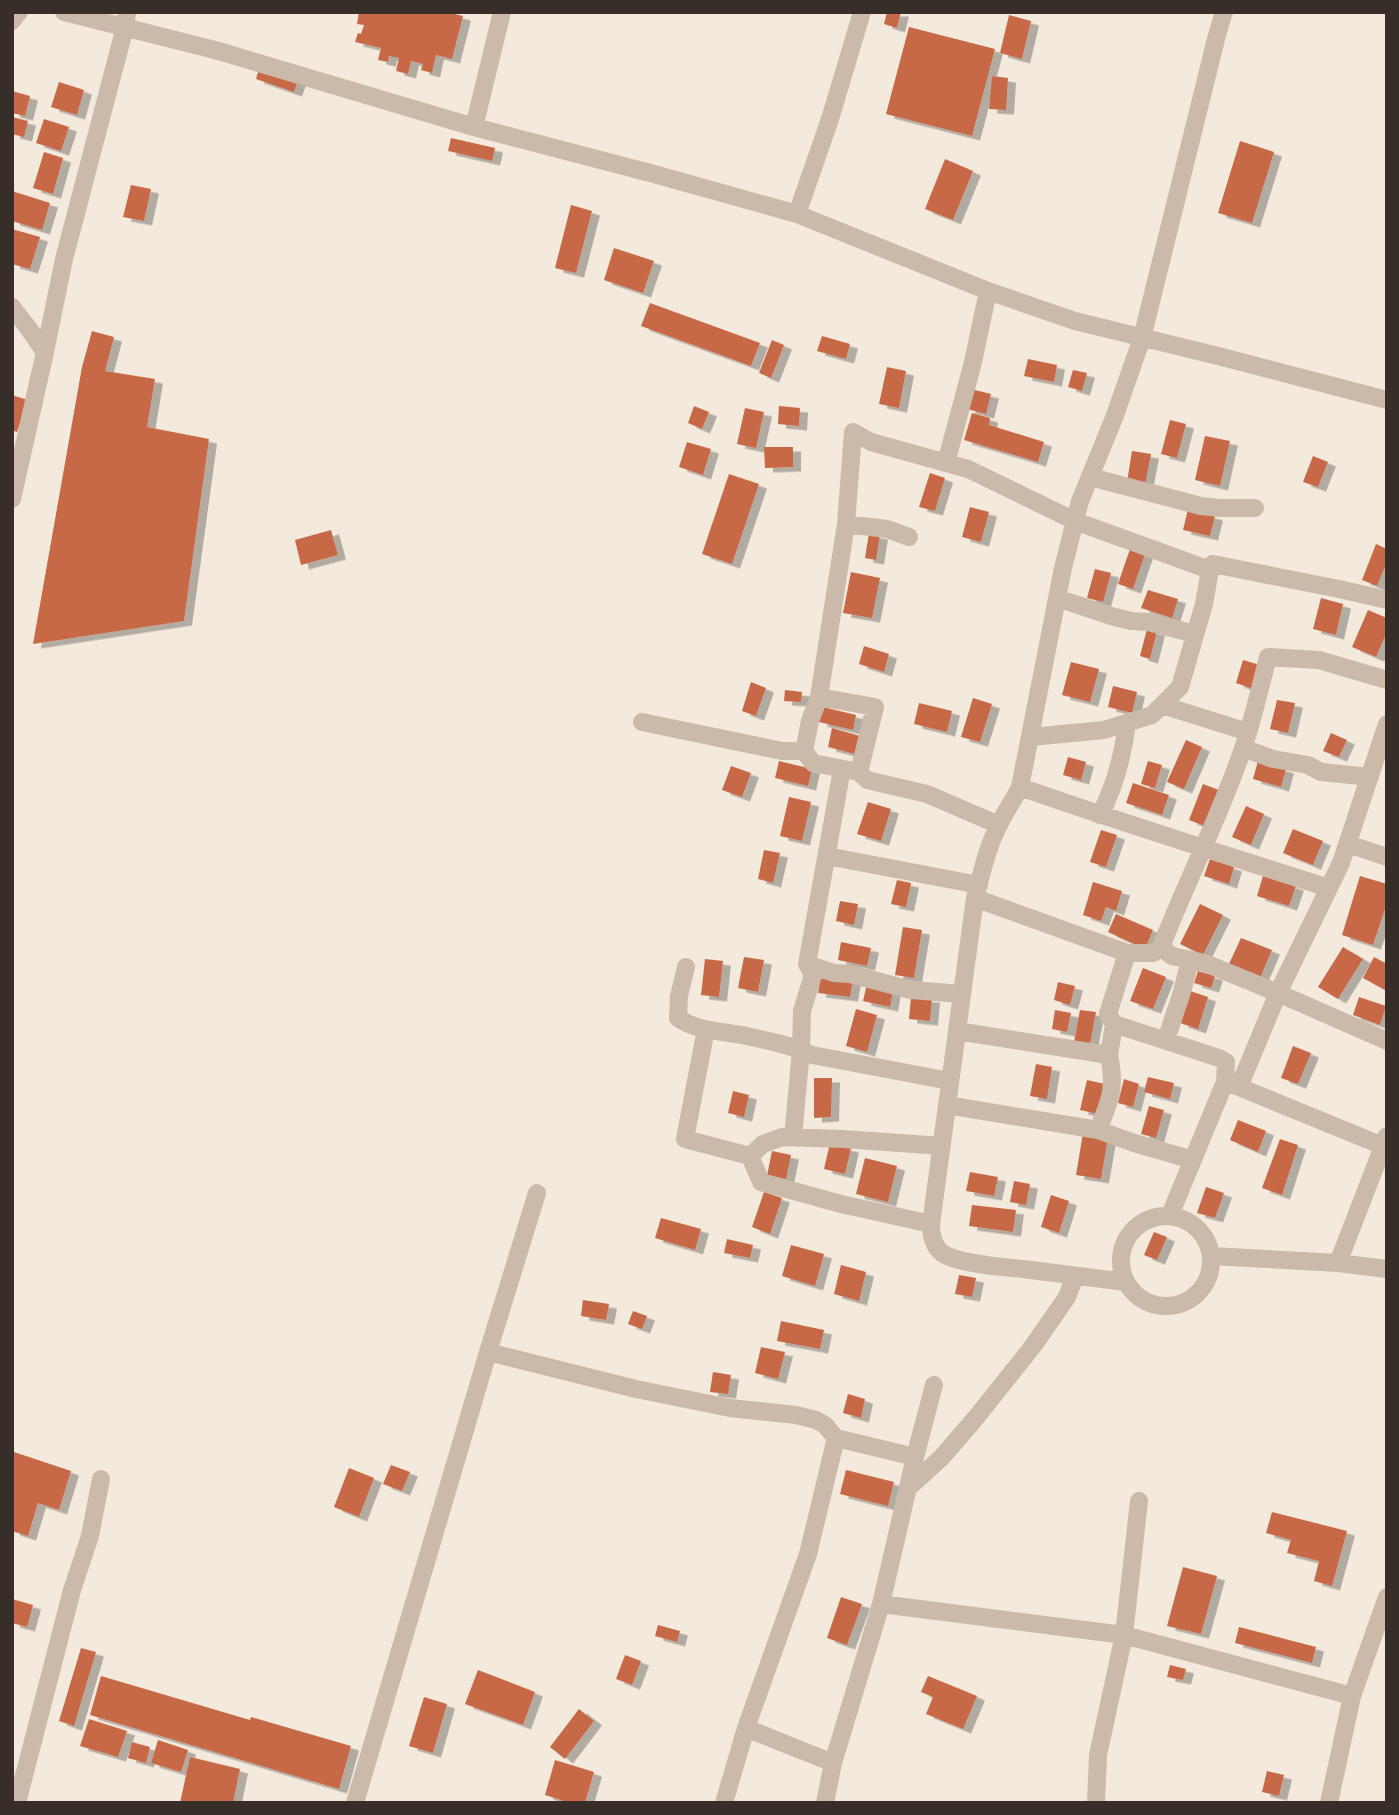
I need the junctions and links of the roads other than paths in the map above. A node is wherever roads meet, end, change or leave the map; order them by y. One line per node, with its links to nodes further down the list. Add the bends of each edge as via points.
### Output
1 (19, 12): 7 (street)
2 (64, 12): 6 (street)
3 (502, 12): 8 (street)
4 (862, 12): 9 (street)
5 (1224, 12): 12 (street)
6 (126, 20): 8 (street); 13 (street, via 64,259)
7 (12, 21)
8 (474, 127): 9 (street)
9 (797, 215): 10 (street)
10 (988, 291): 12 (street); 15 (street)
11 (12, 307): 13 (street)
12 (1142, 338): 14 (street); 16 (street)
13 (45, 352): 17 (street)
14 (1387, 400)
15 (946, 463): 19 (street, via 968,469); 20 (street, via 871,442 853,432)
16 (1090, 477): 18 (street, via 1201,506); 19 (street)
17 (12, 499)
18 (1255, 508)
19 (1074, 522): 22 (street); 23 (street)
20 (846, 524): 21 (street); 27 (street)
21 (909, 537)
22 (1210, 570): 24 (street, via 1213,564); 25 (street)
23 (1057, 598): 25 (street, via 1130,621); 32 (street)
24 (1387, 600)
25 (1195, 634): 28 (street, via 1180,687)
26 (1387, 680): 33 (street, via 1319,660 1268,657)
27 (819, 697): 34 (street); 35 (street, via 875,707)
28 (1161, 705): 30 (street, via 1152,715); 33 (street)
29 (642, 722): 34 (street, via 782,751)
30 (1127, 723): 32 (street, via 1104,730); 38 (street, via 1121,764)
31 (1387, 724): 36 (street)
32 (1031, 737): 37 (street)
33 (1245, 740): 36 (street, via 1273,759 1321,772); 41 (street)
34 (804, 751): 35 (street, via 813,763)
35 (850, 771): 39 (street, via 867,780 927,794); 42 (street)
36 (1370, 777): 40 (street)
37 (1020, 787): 38 (street); 39 (street)
38 (1100, 816): 41 (street)
39 (999, 825): 45 (street)
40 (1348, 844): 43 (street); 44 (street)
41 (1202, 848): 44 (street); 46 (street)
42 (827, 856): 45 (street); 49 (street)
43 (1387, 857)
44 (1329, 888): 51 (street)
45 (977, 891): 47 (street); 52 (street)
46 (1161, 947): 47 (street, via 1153,953); 48 (street, via 1172,956)
47 (1127, 953): 53 (street, via 1108,1014)
48 (1190, 960): 51 (street); 56 (street)
49 (807, 964): 52 (street, via 911,990); 58 (street, via 813,975 802,1012)
50 (686, 967): 54 (street, via 678,1018)
51 (1278, 993): 57 (street); 61 (street)
52 (962, 994): 55 (street)
53 (1114, 1024): 56 (street); 59 (street)
54 (706, 1030): 58 (street); 67 (street, via 685,1139)
55 (957, 1031): 59 (street); 60 (street)
56 (1166, 1040): 61 (street, via 1226,1062)
57 (1387, 1041)
58 (801, 1050): 60 (street); 64 (street)
59 (1109, 1055): 63 (street, via 1114,1076)
60 (950, 1081): 62 (street)
61 (1232, 1084): 65 (street); 68 (street)
62 (947, 1105): 63 (street); 66 (street)
63 (1098, 1130): 68 (street)
64 (793, 1137): 66 (street); 67 (street, via 762,1144)
65 (1385, 1140): 73 (street)
66 (942, 1146): 71 (street)
67 (750, 1156): 71 (street, via 761,1182)
68 (1193, 1160): 70 (street)
69 (537, 1193): 77 (street)
70 (1171, 1215): 72 (street, via 1198,1228); 76 (street, via 1143,1221 1133,1230 1121,1255)
71 (931, 1224): 75 (street, via 935,1244 952,1257)
72 (1212, 1256): 73 (street); 76 (street, via 1203,1287 1179,1305 1148,1303)
73 (1338, 1263): 74 (street)
74 (1387, 1269)
75 (1075, 1276): 76 (street); 82 (street, via 1067,1297 1017,1367 942,1457)
76 (1126, 1282)
77 (488, 1352): 79 (street, via 636,1389 730,1408 796,1415 825,1425); 91 (street)
78 (934, 1385): 80 (street)
79 (836, 1438): 80 (street); 88 (street, via 808,1554)
80 (915, 1457): 82 (street)
81 (101, 1479): 90 (street, via 90,1536)
82 (908, 1488): 85 (street)
83 (1139, 1501): 86 (street)
84 (1387, 1597): 87 (street)
85 (881, 1604): 86 (street); 89 (street)
86 (1124, 1635): 87 (street); 94 (street, via 1098,1755)
87 (1352, 1696): 95 (street)
88 (746, 1728): 89 (street); 92 (street)
89 (833, 1763): 93 (street)
90 (17, 1803)
91 (355, 1803)
92 (724, 1803)
93 (825, 1803)
94 (1096, 1803)
95 (1329, 1803)

